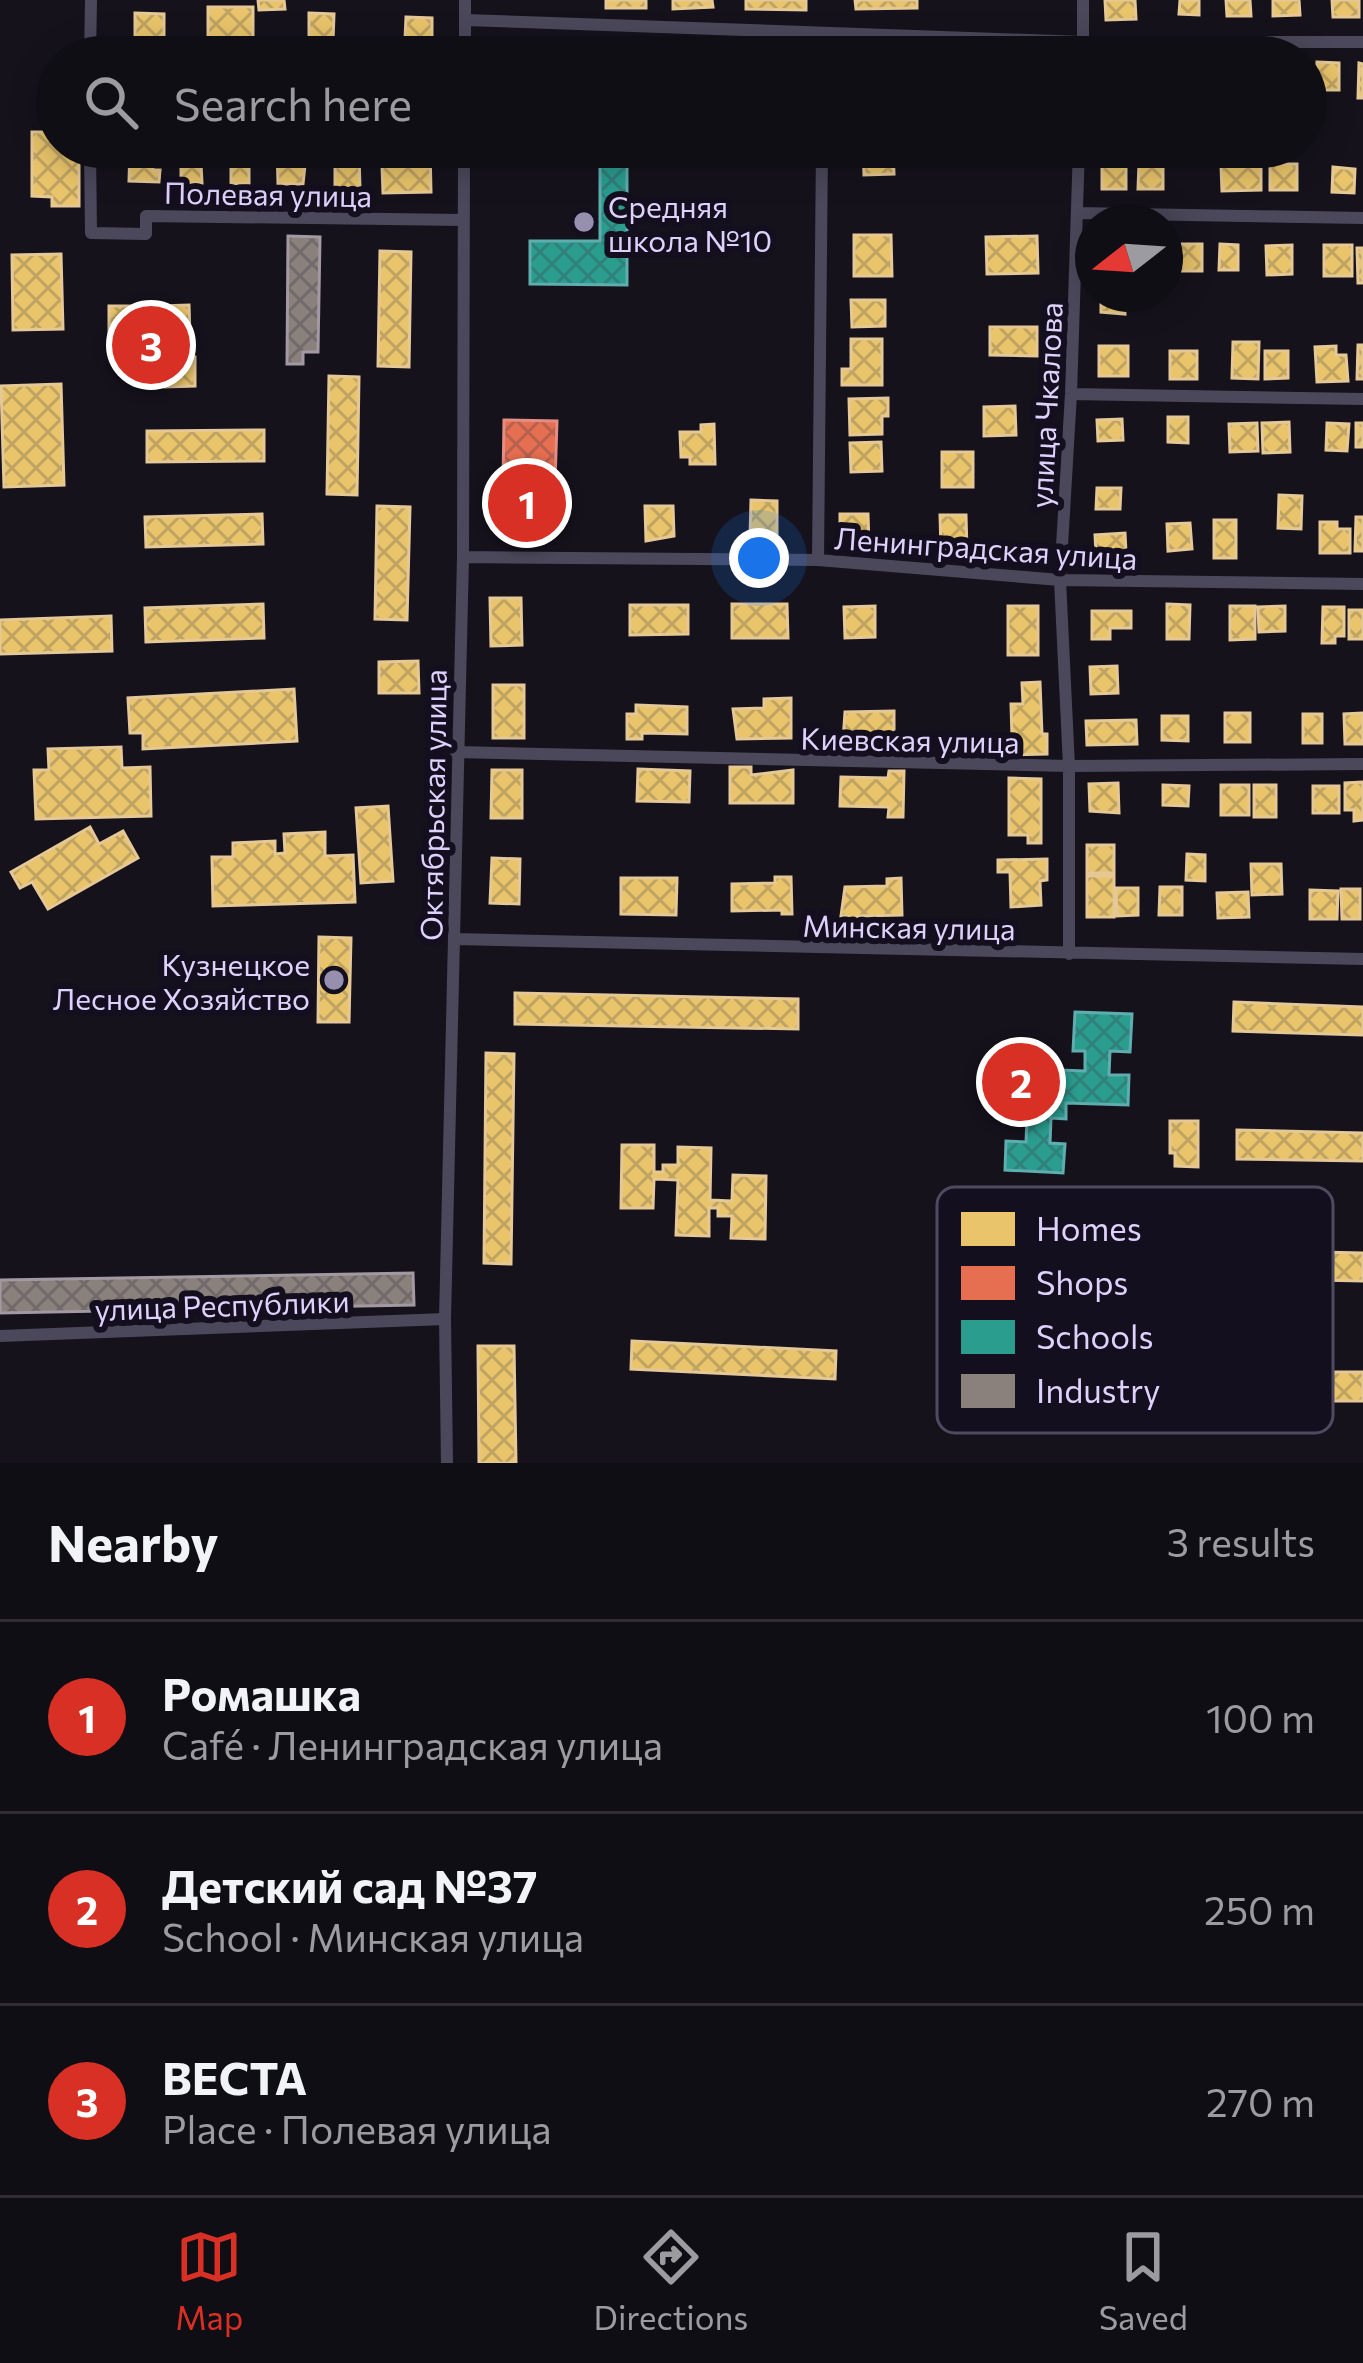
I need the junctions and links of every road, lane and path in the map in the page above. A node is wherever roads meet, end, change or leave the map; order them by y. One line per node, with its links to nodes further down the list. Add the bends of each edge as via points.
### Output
1 (91, 0): 6 (street)
2 (466, 0): 4 (street)
3 (1083, 0): 10 (street)
4 (466, 20): 5 (street); 7 (street)
5 (825, 33): 8 (street); 9 (street)
6 (90, 36)
7 (466, 36)
8 (825, 36)
9 (871, 36)
10 (1083, 36)
11 (1363, 42): 12 (street)
12 (1327, 43)
13 (90, 168): 20 (street, Полевая улица, via 91,233 146,234 146,216)
14 (464, 168): 20 (street, Октябрьская улица)
15 (822, 168): 25 (street)
16 (1078, 168): 17 (street, улица Чкалова)
17 (1077, 204)
18 (1183, 215): 19 (street)
19 (1363, 218)
20 (463, 220): 24 (street, Октябрьская улица)
21 (1075, 273): 22 (street, улица Чкалова)
22 (1071, 394): 23 (street); 26 (street, улица Чкалова)
23 (1363, 399)
24 (463, 557): 25 (street, Ленинградская улица); 28 (street, Октябрьская улица)
25 (818, 560): 26 (street, Ленинградская улица)
26 (1060, 580): 27 (street, Ленинградская улица); 30 (street, улица Чкалова)
27 (1363, 584)
28 (456, 752): 30 (street, Киевская улица); 31 (street, Октябрьская улица)
29 (1363, 764): 30 (street, Киевская улица)
30 (1069, 766): 32 (street, улица Чкалова)
31 (455, 940): 32 (street, Минская улица); 34 (street, Октябрьская улица)
32 (1069, 953): 33 (street, Минская улица)
33 (1363, 959)
34 (446, 1318): 35 (street, улица Республики); 36 (street, Октябрьская улица)
35 (0, 1336)
36 (447, 1463)

